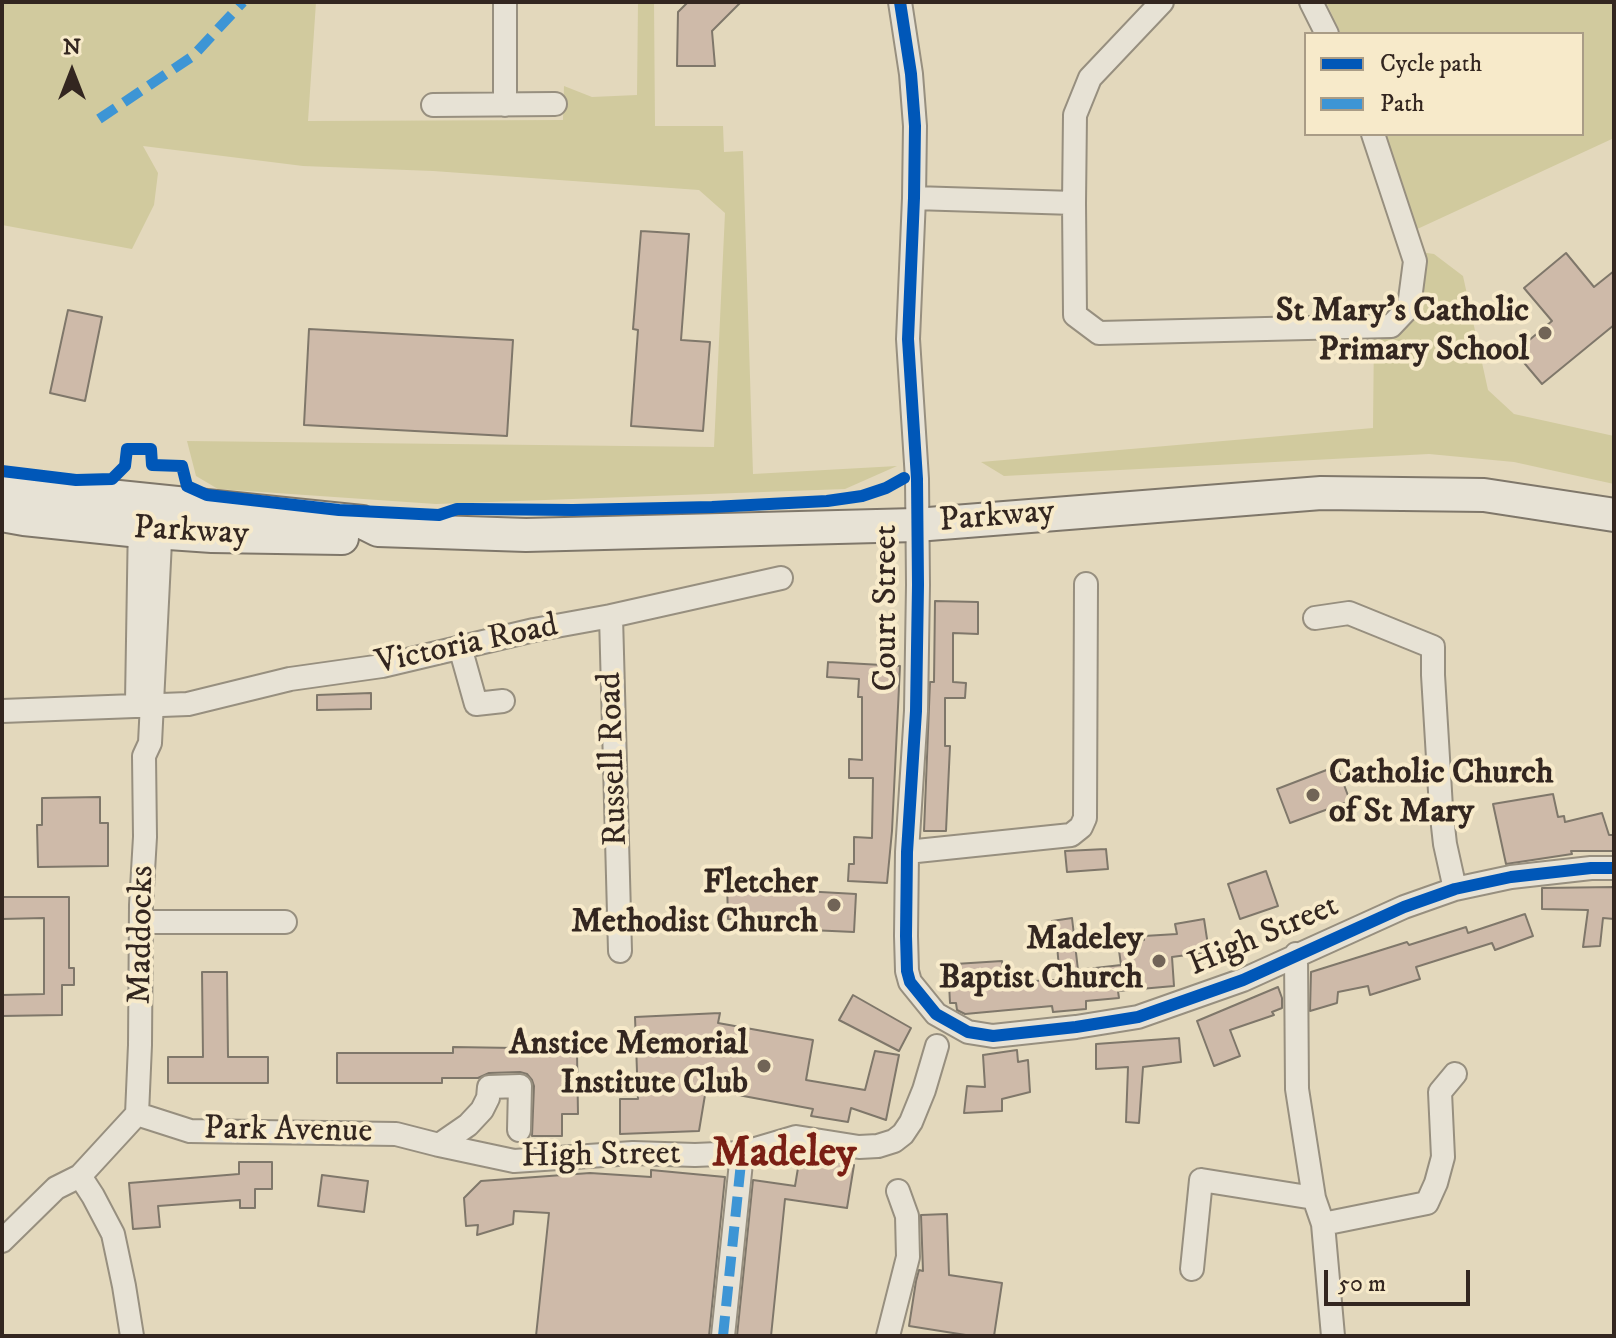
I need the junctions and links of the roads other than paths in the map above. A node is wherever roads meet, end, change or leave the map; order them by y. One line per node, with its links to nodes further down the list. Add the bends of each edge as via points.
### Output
1 (505, 2): 8 (street)
2 (900, 2): 10 (street, Court Street, via 915,126)
3 (1162, 2): 11 (street, via 1090,78 1075,115)
4 (1311, 2): 5 (street)
5 (1326, 32)
6 (555, 104): 8 (street)
7 (433, 105): 8 (street)
8 (505, 105)
9 (1374, 136): 11 (street, via 1415,261 1409,307 1391,326 1099,333 1075,315)
10 (914, 198): 11 (street); 16 (street, Court Street, via 908,339)
11 (1074, 203)
12 (2, 485): 13 (street, Parkway)
13 (151, 500): 17 (street, Parkway, via 362,522); 18 (street, Maddocks)
14 (2, 515): 18 (street, Parkway)
15 (1614, 515): 16 (street, Parkway, via 1484,495 1321,493)
16 (916, 525): 17 (street, Parkway, via 526,535); 27 (street, Court Street, via 916,711)
17 (378, 530): 18 (street, Parkway, via 363,539)
18 (150, 532): 25 (street, Maddocks)
19 (781, 578): 21 (street, Victoria Road)
20 (1086, 584): 27 (street, via 1081,827 1071,835)
21 (611, 616): 23 (street, Victoria Road); 32 (street, Russell Road)
22 (1315, 618): 29 (street, via 1349,613 1433,647 1441,808)
23 (460, 647): 24 (street, via 476,704); 25 (street, Victoria Road, via 188,704)
24 (503, 701)
25 (144, 707): 26 (street, Victoria Road); 30 (street, Maddocks, via 138,744 144,756)
26 (2, 711)
27 (907, 852): 34 (street, Court Street, via 907,971)
28 (1614, 868): 29 (street, High Street, via 1511,877)
29 (1455, 889): 33 (street, High Street)
30 (142, 922): 31 (street); 38 (street, Maddocks)
31 (285, 922)
32 (620, 951)
33 (1296, 954): 35 (street, High Street, via 1243,980 1138,1017 993,1036); 44 (street, via 1297,1089)
34 (936, 1014): 35 (street, High Street); 36 (street, High Street, via 930,1034)
35 (965, 1030): 36 (street, via 954,1041)
36 (937, 1046): 41 (street, High Street, via 911,1122 894,1141 859,1147 796,1137)
37 (1455, 1074): 45 (street, via 1440,1092 1443,1157 1427,1203)
38 (137, 1114): 40 (street, Park Avenue, via 190,1131 396,1134); 42 (street)
39 (519, 1130): 40 (street, via 520,1086 489,1087 482,1110)
40 (439, 1145): 41 (street, High Street, via 514,1161)
41 (742, 1153): 49 (street)
42 (80, 1176): 46 (street, via 56,1188); 48 (street, via 113,1234)
43 (898, 1191): 50 (street, via 907,1216 908,1257)
44 (1314, 1198): 45 (street); 47 (street, via 1201,1180)
45 (1323, 1224): 51 (street)
46 (2, 1241)
47 (1192, 1269)
48 (132, 1336)
49 (723, 1336)
50 (888, 1336)
51 (1333, 1336)

